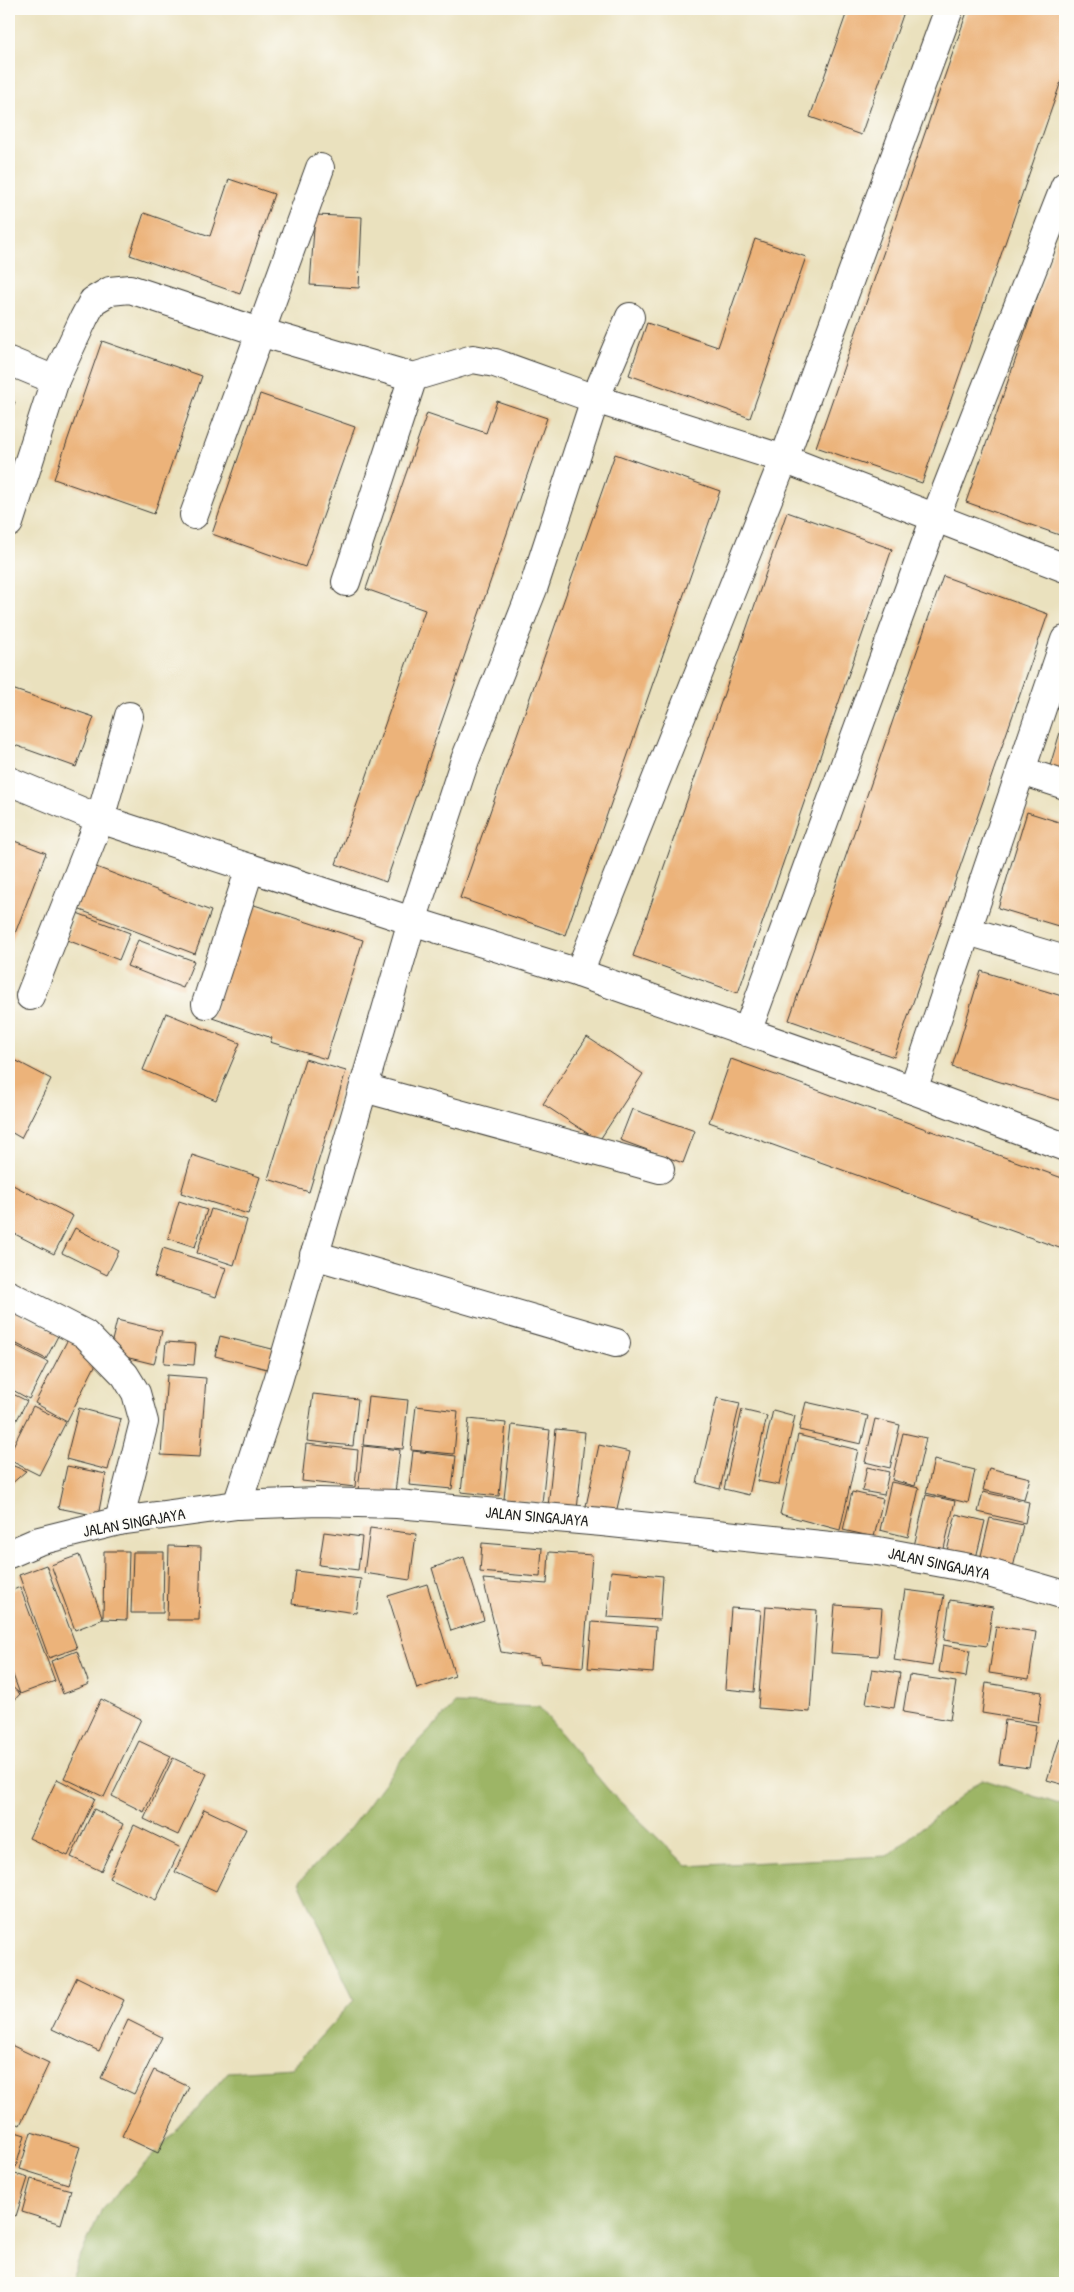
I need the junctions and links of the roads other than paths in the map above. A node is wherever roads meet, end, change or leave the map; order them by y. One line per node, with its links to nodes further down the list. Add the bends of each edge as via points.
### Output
1 (949, 9): 10 (street)
2 (320, 168): 5 (street)
3 (1065, 186): 12 (street)
4 (630, 317): 9 (street)
5 (260, 332): 7 (street); 8 (street, via 130,289 110,291 94,301); 11 (street)
6 (9, 361): 8 (street)
7 (413, 377): 9 (street, via 473,359 495,363); 15 (street)
8 (55, 380): 13 (street)
9 (595, 399): 10 (street); 23 (street, via 534,586 465,760)
10 (784, 459): 12 (street); 26 (street)
11 (194, 515)
12 (935, 518): 14 (street); 29 (street)
13 (9, 523)
14 (1065, 568)
15 (346, 582)
16 (1065, 640): 18 (street)
17 (129, 716): 21 (street)
18 (1022, 771): 20 (street); 24 (street)
19 (9, 781): 21 (street)
20 (1065, 785)
21 (100, 819): 22 (street); 27 (street)
22 (250, 868): 23 (street); 28 (street)
23 (412, 921): 26 (street); 30 (street)
24 (968, 930): 25 (street); 31 (street)
25 (1065, 960)
26 (580, 972): 29 (street)
27 (30, 996)
28 (206, 1004)
29 (747, 1032): 31 (street)
30 (364, 1088): 33 (street); 34 (street)
31 (914, 1090): 32 (street)
32 (1065, 1148)
33 (660, 1169)
34 (314, 1256): 36 (street); 37 (street, via 278,1381)
35 (9, 1295): 38 (street, via 85,1334 125,1375 136,1392 144,1422)
36 (616, 1343)
37 (237, 1505): 38 (street, JALAN SINGAJAYA); 40 (street, JALAN SINGAJAYA, via 397,1504 878,1551 975,1569)
38 (119, 1521): 39 (street, JALAN SINGAJAYA, via 38,1541)
39 (9, 1554)
40 (1065, 1595)

